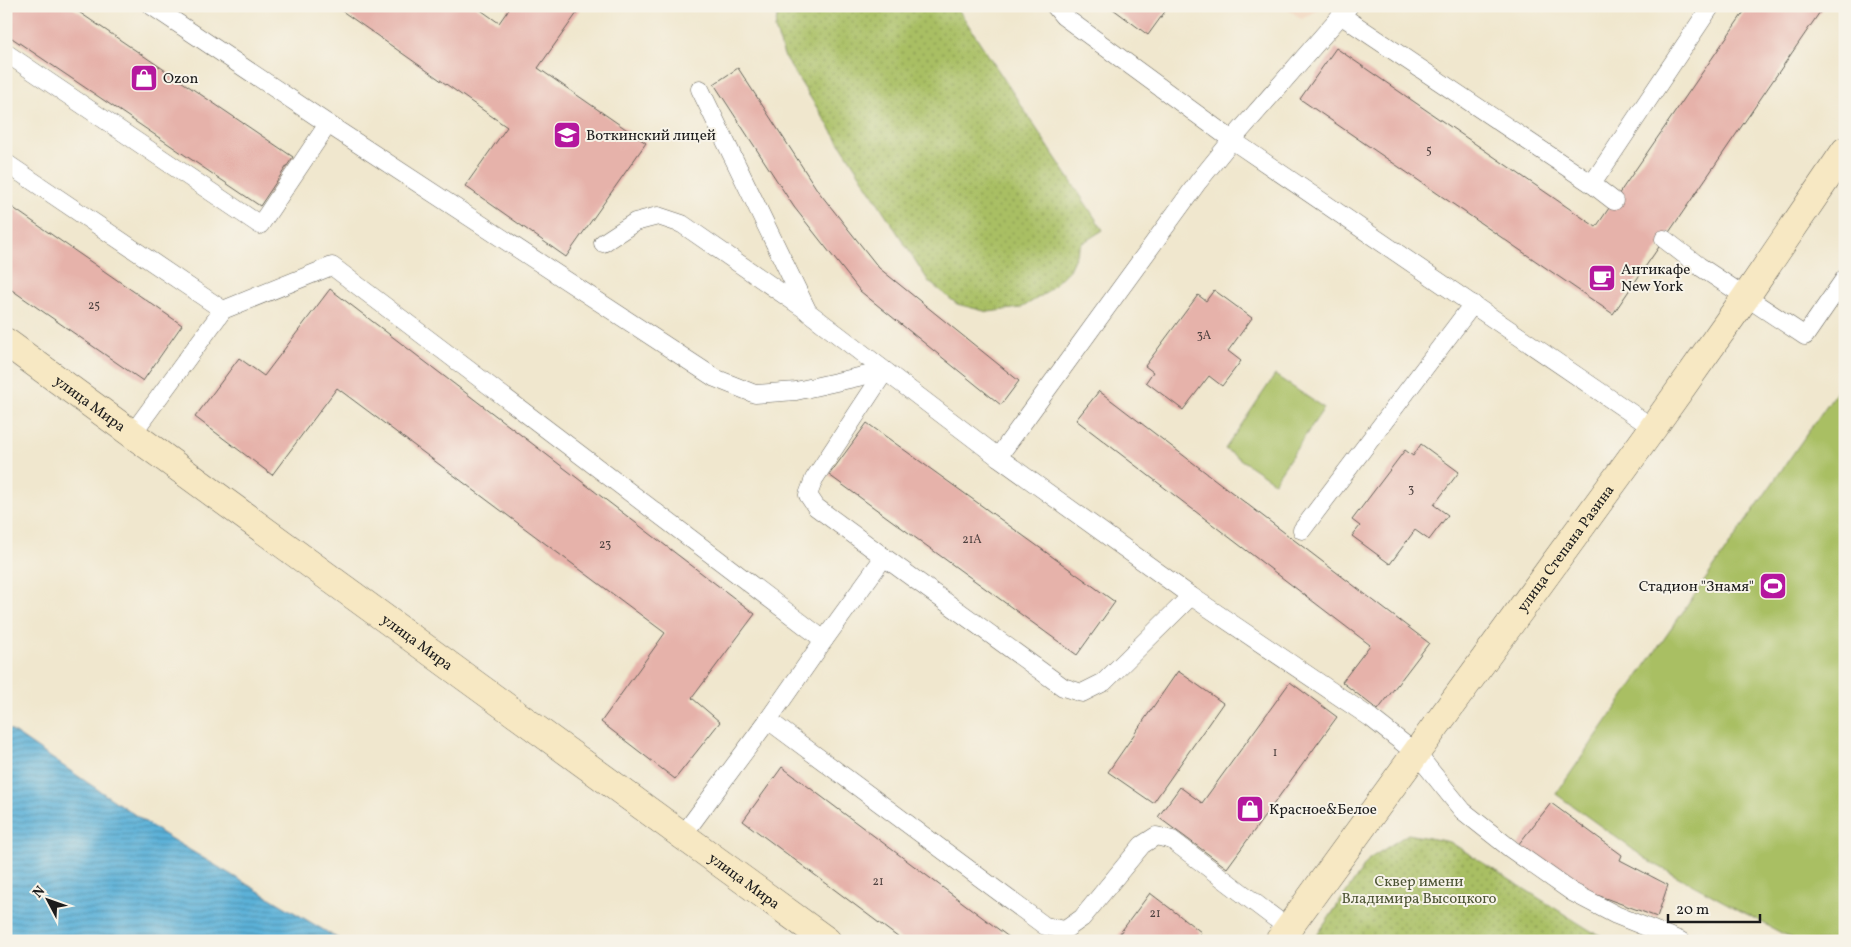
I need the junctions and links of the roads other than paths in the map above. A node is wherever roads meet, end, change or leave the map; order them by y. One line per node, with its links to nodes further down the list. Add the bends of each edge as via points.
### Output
1 (152, 6): 7 (lane)
2 (1055, 6): 8 (lane, via 1063,16)
3 (1711, 6): 11 (lane)
4 (1346, 11): 8 (lane); 11 (lane)
5 (6, 53): 7 (lane, via 260,225)
6 (700, 89): 19 (lane)
7 (328, 124): 21 (lane, via 715,378 755,394 796,391)
8 (1232, 140): 17 (lane); 24 (lane)
9 (1845, 151): 16 (main road, улица Степана Разина)
10 (6, 163): 18 (lane)
11 (1592, 184): 12 (lane)
12 (1614, 201)
13 (1664, 239): 16 (lane)
14 (603, 243): 19 (lane, via 635,222 658,216 682,224)
15 (1845, 278): 16 (lane, via 1805,336)
16 (1745, 298): 22 (main road, улица Степана Разина)
17 (1473, 304): 22 (lane); 25 (lane)
18 (223, 310): 23 (lane); 28 (lane, via 332,266)
19 (808, 312): 21 (lane)
20 (6, 342): 23 (main road, улица Мира)
21 (885, 371): 24 (lane); 26 (lane, via 814,479 808,494 816,507)
22 (1653, 428): 30 (main road, улица Степана Разина)
23 (132, 434): 31 (main road, улица Мира)
24 (998, 458): 27 (lane)
25 (1302, 530)
26 (884, 557): 27 (lane, via 1063,687 1082,693 1104,682); 28 (lane)
27 (1191, 596): 30 (lane, via 1371,718)
28 (824, 640): 29 (lane)
29 (768, 720): 31 (lane); 32 (lane, via 1045,926 1065,930 1082,918 1142,845 1156,836 1172,840)
30 (1416, 754): 32 (main road, улица Степана Разина); 34 (lane, via 1463,811 1511,849 1579,896)
31 (683, 835): 33 (main road, улица Мира)
32 (1284, 934)
33 (827, 941)
34 (1681, 941)

